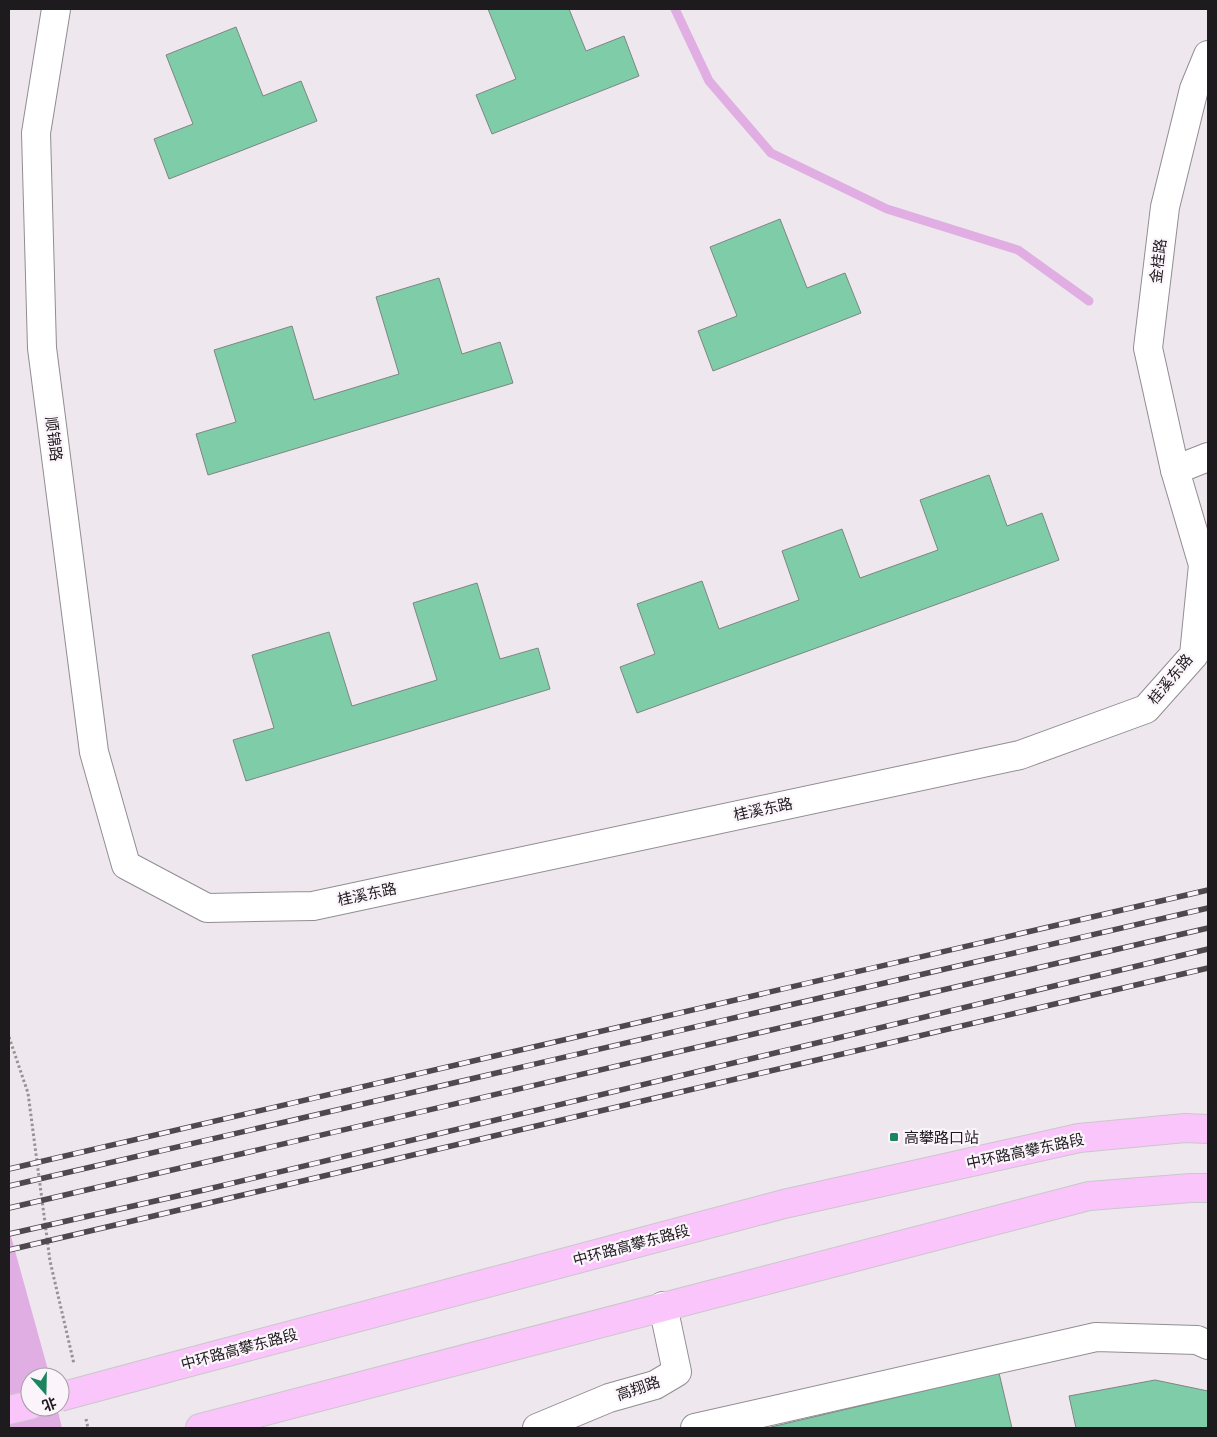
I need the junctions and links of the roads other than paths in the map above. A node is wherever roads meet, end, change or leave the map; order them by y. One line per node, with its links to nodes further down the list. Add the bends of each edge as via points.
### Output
1 (56, 9): 5 (street, 顺锦路, via 36,133 42,348 94,752)
2 (1208, 55): 4 (street, 金桂路, via 1194,89 1164,208 1148,348)
3 (1208, 457): 4 (street)
4 (1175, 470): 5 (street, 桂溪东路, via 1203,565 1194,655 1146,709 1020,754 313,906 207,908)
5 (126, 866)
6 (1208, 1129): 10 (main road, 中环路高攀东路段, bridge, via 1185,1128 1080,1138 784,1204)
7 (1208, 1188): 8 (main road, via 1089,1196)
8 (663, 1306): 11 (main road); 12 (street, 高翔路, via 677,1372 655,1385 609,1398)
9 (1208, 1345): 13 (street, via 1197,1340 1096,1337)
10 (70, 1393)
11 (200, 1428)
12 (537, 1428)
13 (695, 1428)

